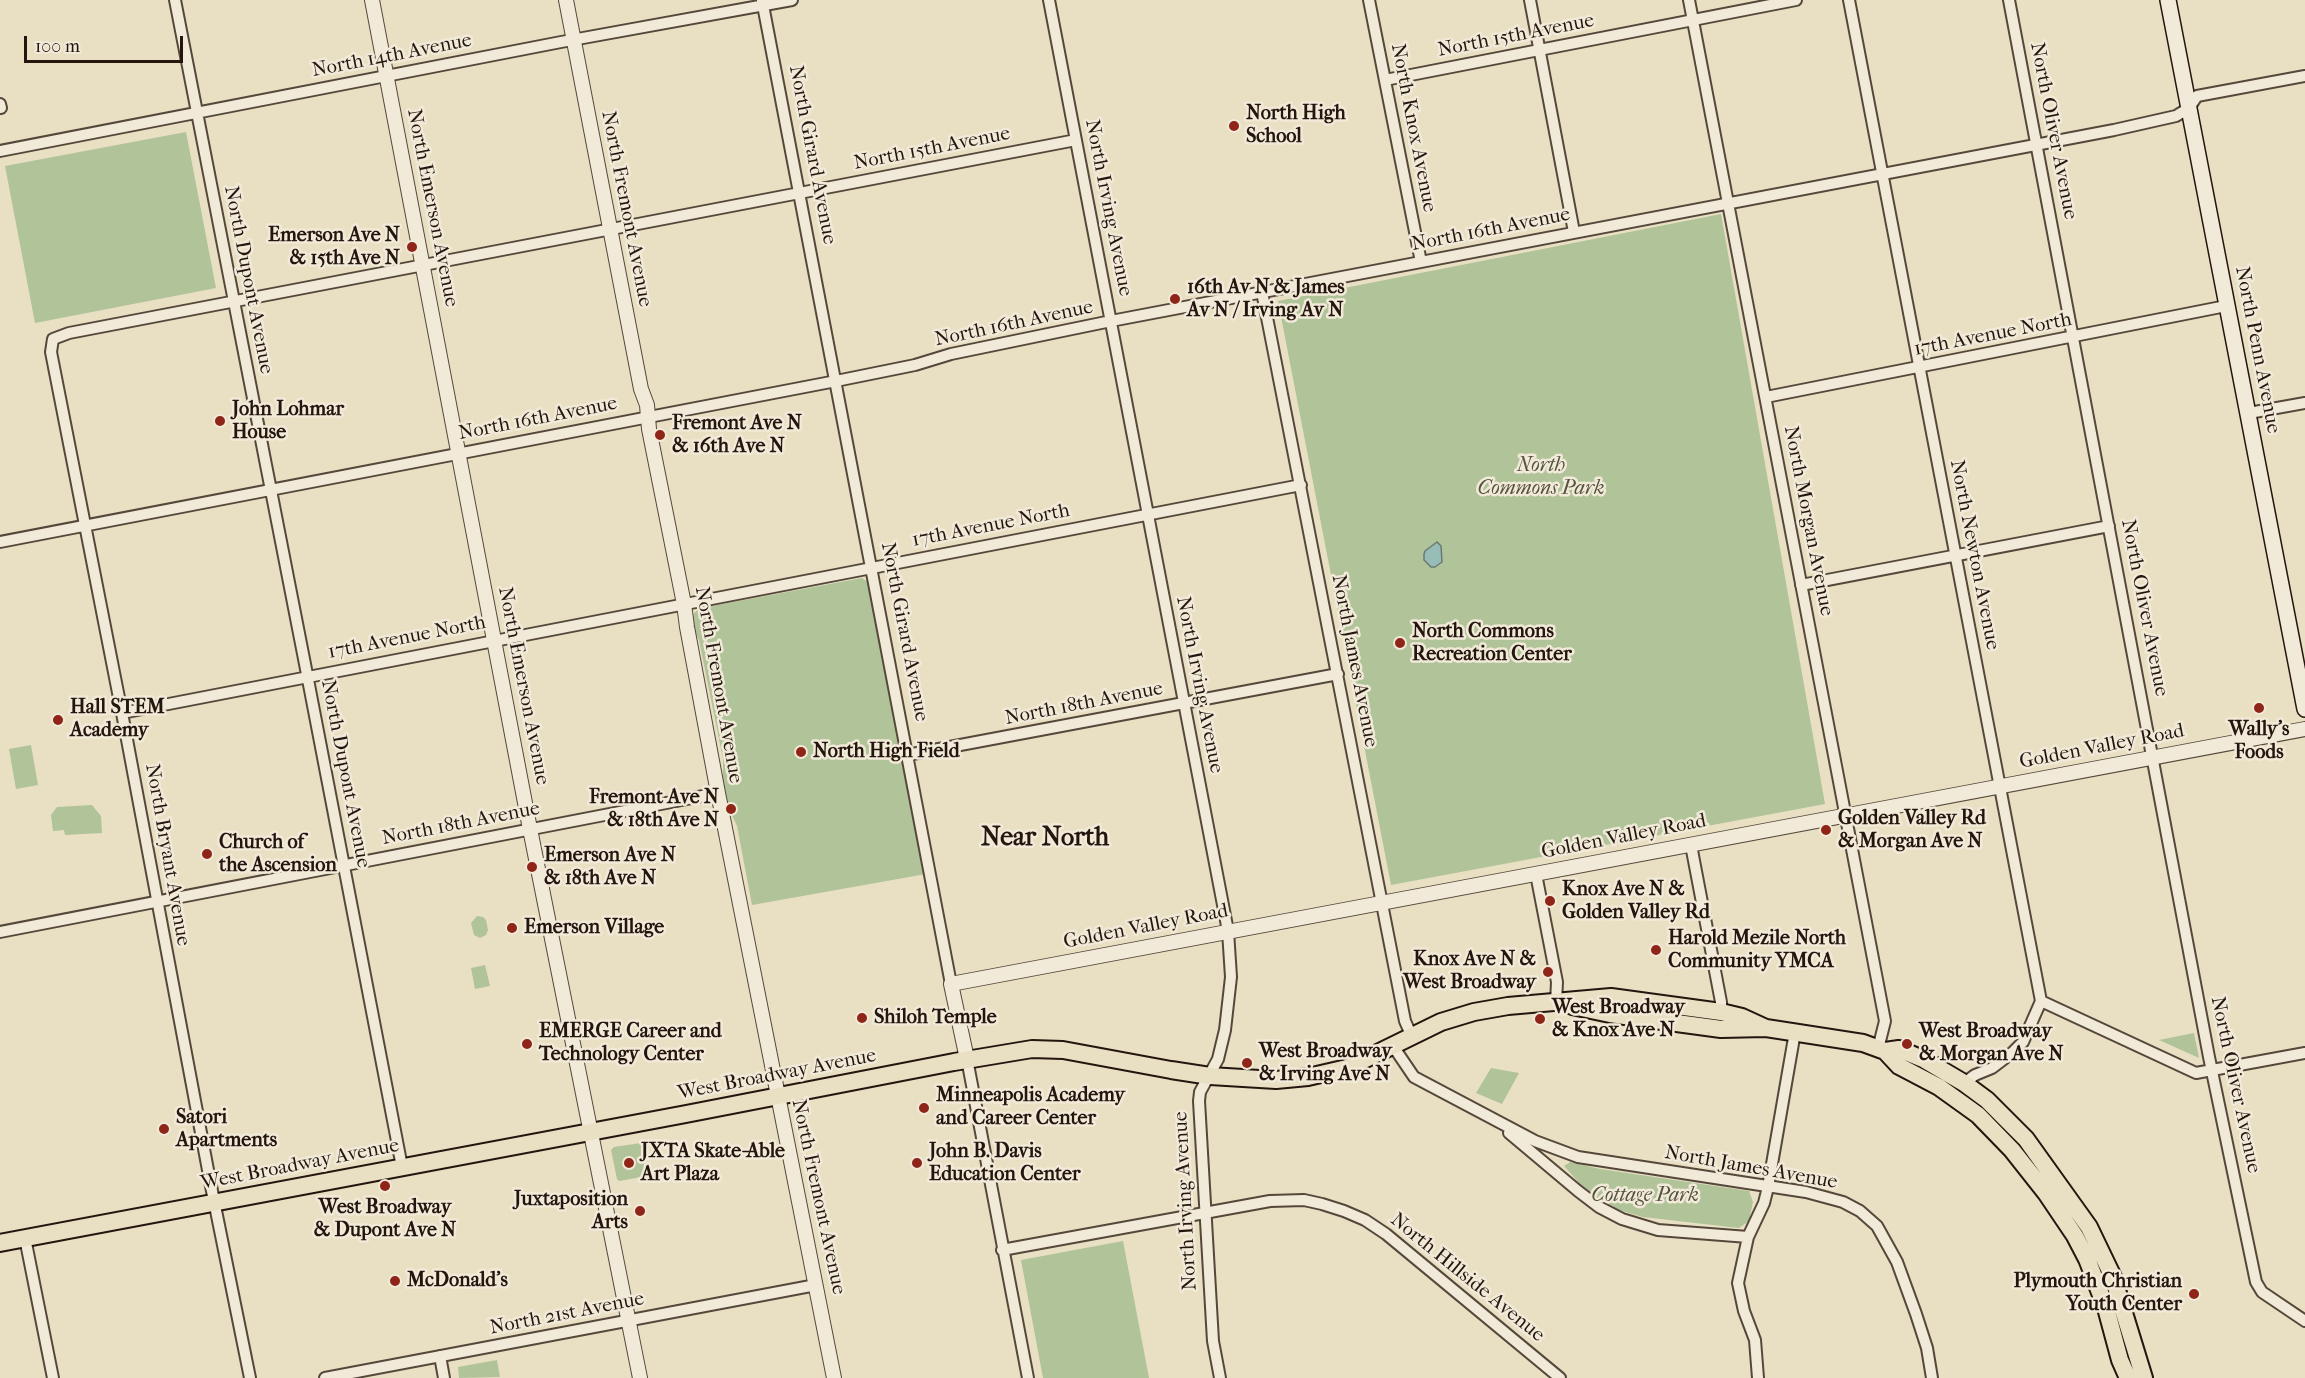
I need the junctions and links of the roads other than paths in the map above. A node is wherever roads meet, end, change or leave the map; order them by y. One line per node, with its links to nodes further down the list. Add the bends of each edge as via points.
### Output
1 (175, 0): 21 (street, North Dupont Avenue)
2 (372, 0): 17 (street, North Emerson Avenue)
3 (566, 0): 15 (street, North Fremont Avenue)
4 (792, 0): 13 (street, North 14th Avenue)
5 (1049, 0): 22 (street, North Irving Avenue)
6 (1370, 0): 19 (street, North Knox Avenue)
7 (1530, 0): 16 (street)
8 (1689, 0): 14 (street, North Morgan Avenue)
9 (1796, 0): 14 (street, North 15th Avenue)
10 (1849, 0): 25 (street, North Newton Avenue)
11 (2009, 0): 23 (street, North Oliver Avenue)
12 (2168, 0): 20 (main road, North Penn Avenue)
13 (763, 3): 15 (street, North 14th Avenue); 26 (street, North Girard Avenue)
14 (1693, 20): 16 (street, North 15th Avenue); 27 (street, North Morgan Avenue)
15 (574, 40): 17 (street, North 14th Avenue); 28 (street, North Fremont Avenue)
16 (1540, 50): 19 (street, North 15th Avenue); 29 (street)
17 (386, 76): 21 (street, North 14th Avenue); 31 (street, North Emerson Avenue)
18 (2305, 76): 20 (street, via 2197,96)
19 (1385, 80): 30 (street, North Knox Avenue)
20 (2188, 108): 23 (street, North 16th Avenue, via 2176,116); 34 (main road, North Penn Avenue)
21 (198, 112): 24 (street, North 14th Avenue); 33 (street, North Dupont Avenue)
22 (1076, 140): 26 (street, North 15th Avenue); 35 (street, North Irving Avenue)
23 (2037, 145): 25 (street, North 16th Avenue); 36 (street, North Oliver Avenue)
24 (0, 151)
25 (1882, 175): 27 (street, North 16th Avenue); 38 (street, North Newton Avenue)
26 (800, 193): 28 (street, North 15th Avenue); 39 (street, North Girard Avenue)
27 (1729, 203): 29 (street, North 16th Avenue); 40 (street, North Morgan Avenue)
28 (611, 229): 31 (street, North 15th Avenue); 43 (street, North Fremont Avenue, via 640,389)
29 (1574, 232): 30 (street, North 16th Avenue)
30 (1420, 262): 32 (street, North 16th Avenue)
31 (423, 266): 33 (street, North 15th Avenue); 44 (street, North Emerson Avenue)
32 (1262, 292): 35 (street, North 16th Avenue); 45 (street, North James Avenue)
33 (234, 302): 37 (street, North 15th Avenue); 46 (street, North Dupont Avenue)
34 (2226, 306): 36 (street, 17th Avenue North); 42 (main road, North Penn Avenue)
35 (1111, 321): 39 (street, North 16th Avenue); 47 (street, North Irving Avenue)
36 (2074, 337): 38 (street, 17th Avenue North); 49 (street, North Oliver Avenue)
37 (53, 339): 48 (street, North Bryant Avenue, via 51,352)
38 (1919, 368): 40 (street, 17th Avenue North); 51 (street, North Newton Avenue)
39 (836, 381): 43 (street, North 16th Avenue); 52 (street, North Girard Avenue)
40 (1766, 397): 53 (street, North Morgan Avenue)
41 (2305, 403): 42 (street)
42 (2249, 413): 59 (main road, North Penn Avenue)
43 (650, 416): 44 (street, North 16th Avenue); 54 (street, North Fremont Avenue, via 649,429)
44 (459, 453): 46 (street, North 16th Avenue); 55 (street, North Emerson Avenue)
45 (1301, 485): 47 (street, 17th Avenue North); 56 (street, North James Avenue)
46 (271, 489): 48 (street, North 16th Avenue); 57 (street, North Dupont Avenue)
47 (1147, 514): 52 (street, 17th Avenue North); 58 (street, North Irving Avenue)
48 (86, 525): 50 (street, North 16th Avenue); 60 (street, North Bryant Avenue)
49 (2109, 526): 51 (street); 63 (street, North Oliver Avenue)
50 (0, 542)
51 (1956, 555): 53 (street); 64 (street, North Newton Avenue)
52 (872, 567): 54 (street, 17th Avenue North); 62 (street, North Girard Avenue)
53 (1801, 585): 66 (street, North Morgan Avenue)
54 (684, 604): 55 (street, 17th Avenue North); 65 (street, North Fremont Avenue)
55 (495, 639): 57 (street, 17th Avenue North); 67 (street, North Emerson Avenue)
56 (1338, 674): 58 (street, North 18th Avenue); 72 (street, North James Avenue)
57 (308, 677): 60 (street, 17th Avenue North); 69 (street, North Dupont Avenue)
58 (1185, 703): 62 (street, North 18th Avenue); 73 (street, North Irving Avenue)
59 (2305, 709)
60 (122, 713): 71 (street, North Bryant Avenue)
61 (2305, 729): 63 (street, Golden Valley Road)
62 (907, 755): 75 (street, North Girard Avenue)
63 (2154, 757): 64 (street, Golden Valley Road); 86 (street, North Oliver Avenue)
64 (2000, 786): 66 (street, Golden Valley Road); 76 (street, North Newton Avenue)
65 (718, 793): 67 (street, North 18th Avenue); 89 (street, North Fremont Avenue)
66 (1846, 816): 68 (street, Golden Valley Road); 83 (street, North Morgan Avenue, via 1885,1021)
67 (531, 829): 69 (street, North 18th Avenue); 91 (street, North Emerson Avenue)
68 (1691, 845): 70 (street, Golden Valley Road); 78 (street)
69 (344, 865): 71 (street, North 18th Avenue); 92 (street, North Dupont Avenue)
70 (1536, 874): 72 (street, Golden Valley Road); 77 (street, via 1557,982)
71 (156, 902): 74 (street, North 18th Avenue); 94 (street, North Bryant Avenue)
72 (1382, 903): 73 (street, Golden Valley Road); 81 (street, North James Avenue, via 1405,1021)
73 (1228, 931): 75 (street, Golden Valley Road); 87 (street, North Irving Avenue, via 1229,1002)
74 (0, 932)
75 (951, 984): 85 (street, North Girard Avenue)
76 (2041, 1001): 86 (street, via 2196,1073); 88 (street, via 2023,1042 1992,1068)
77 (1556, 1003): 78 (main road, West Broadway Avenue, via 1611,997); 79 (main road, West Broadway Avenue, via 1721,1029); 81 (main road, West Broadway Avenue, via 1474,1012 1441,1022)
78 (1721, 1012): 79 (main road, West Broadway Avenue)
79 (1766, 1028): 80 (main road, West Broadway Avenue)
80 (1795, 1032): 83 (main road, West Broadway Avenue, via 1863,1043); 93 (street)
81 (1412, 1037): 82 (main road, West Broadway Avenue)
82 (1394, 1046): 87 (main road, West Broadway Avenue, via 1347,1068 1299,1078); 90 (street, North James Avenue, via 1414,1077)
83 (1882, 1050): 88 (main road, West Broadway Avenue, via 1899,1048); 115 (main road, West Broadway Avenue, via 1899,1066 1939,1087 1977,1115 2012,1150 2046,1193 2091,1267)
84 (2305, 1053): 86 (street)
85 (967, 1059): 87 (main road, West Broadway Avenue, via 1037,1048); 89 (main road, West Broadway Avenue); 99 (street, North Girard Avenue)
86 (2212, 1070): 102 (street, North Oliver Avenue, via 2256,1282 2262,1292)
87 (1210, 1076): 95 (street, North Irving Avenue, via 1199,1101)
88 (1964, 1083): 116 (main road, West Broadway Avenue, via 2026,1139 2089,1227 2113,1277)
89 (777, 1096): 91 (main road, West Broadway Avenue); 100 (street, North Fremont Avenue)
90 (1493, 1119): 93 (street, North James Avenue, via 1578,1157); 96 (street, North James Avenue, via 1578,1191 1622,1219 1658,1230)
91 (591, 1131): 92 (main road, West Broadway Avenue); 101 (street, North Emerson Avenue)
92 (402, 1167): 94 (main road, West Broadway Avenue)
93 (1768, 1187): 96 (street); 114 (street, North James Avenue, via 1844,1202 1877,1226 1893,1252 1916,1314)
94 (214, 1203): 97 (main road, West Broadway Avenue); 105 (street, North Bryant Avenue)
95 (1206, 1211): 99 (street); 111 (street, North Irving Avenue, via 1213,1341); 112 (street, North Hillside Avenue, via 1284,1200 1304,1200 1344,1210 1411,1253)
96 (1749, 1237): 113 (street, via 1738,1283 1755,1340)
97 (26, 1238): 98 (main road, West Broadway Avenue); 104 (street)
98 (0, 1243)
99 (1002, 1250): 110 (street, North Girard Avenue)
100 (816, 1285): 101 (street, North 21st Avenue); 109 (street, North Fremont Avenue)
101 (628, 1321): 103 (street, North 21st Avenue); 108 (street, North Emerson Avenue)
102 (2305, 1321)
103 (440, 1356): 106 (street, North 21st Avenue); 107 (street)
104 (53, 1378)
105 (250, 1378)
106 (325, 1378)
107 (444, 1378)
108 (640, 1378)
109 (834, 1378)
110 (1028, 1378)
111 (1220, 1378)
112 (1560, 1378)
113 (1758, 1378)
114 (1932, 1378)
115 (2128, 1378)
116 (2144, 1378)

